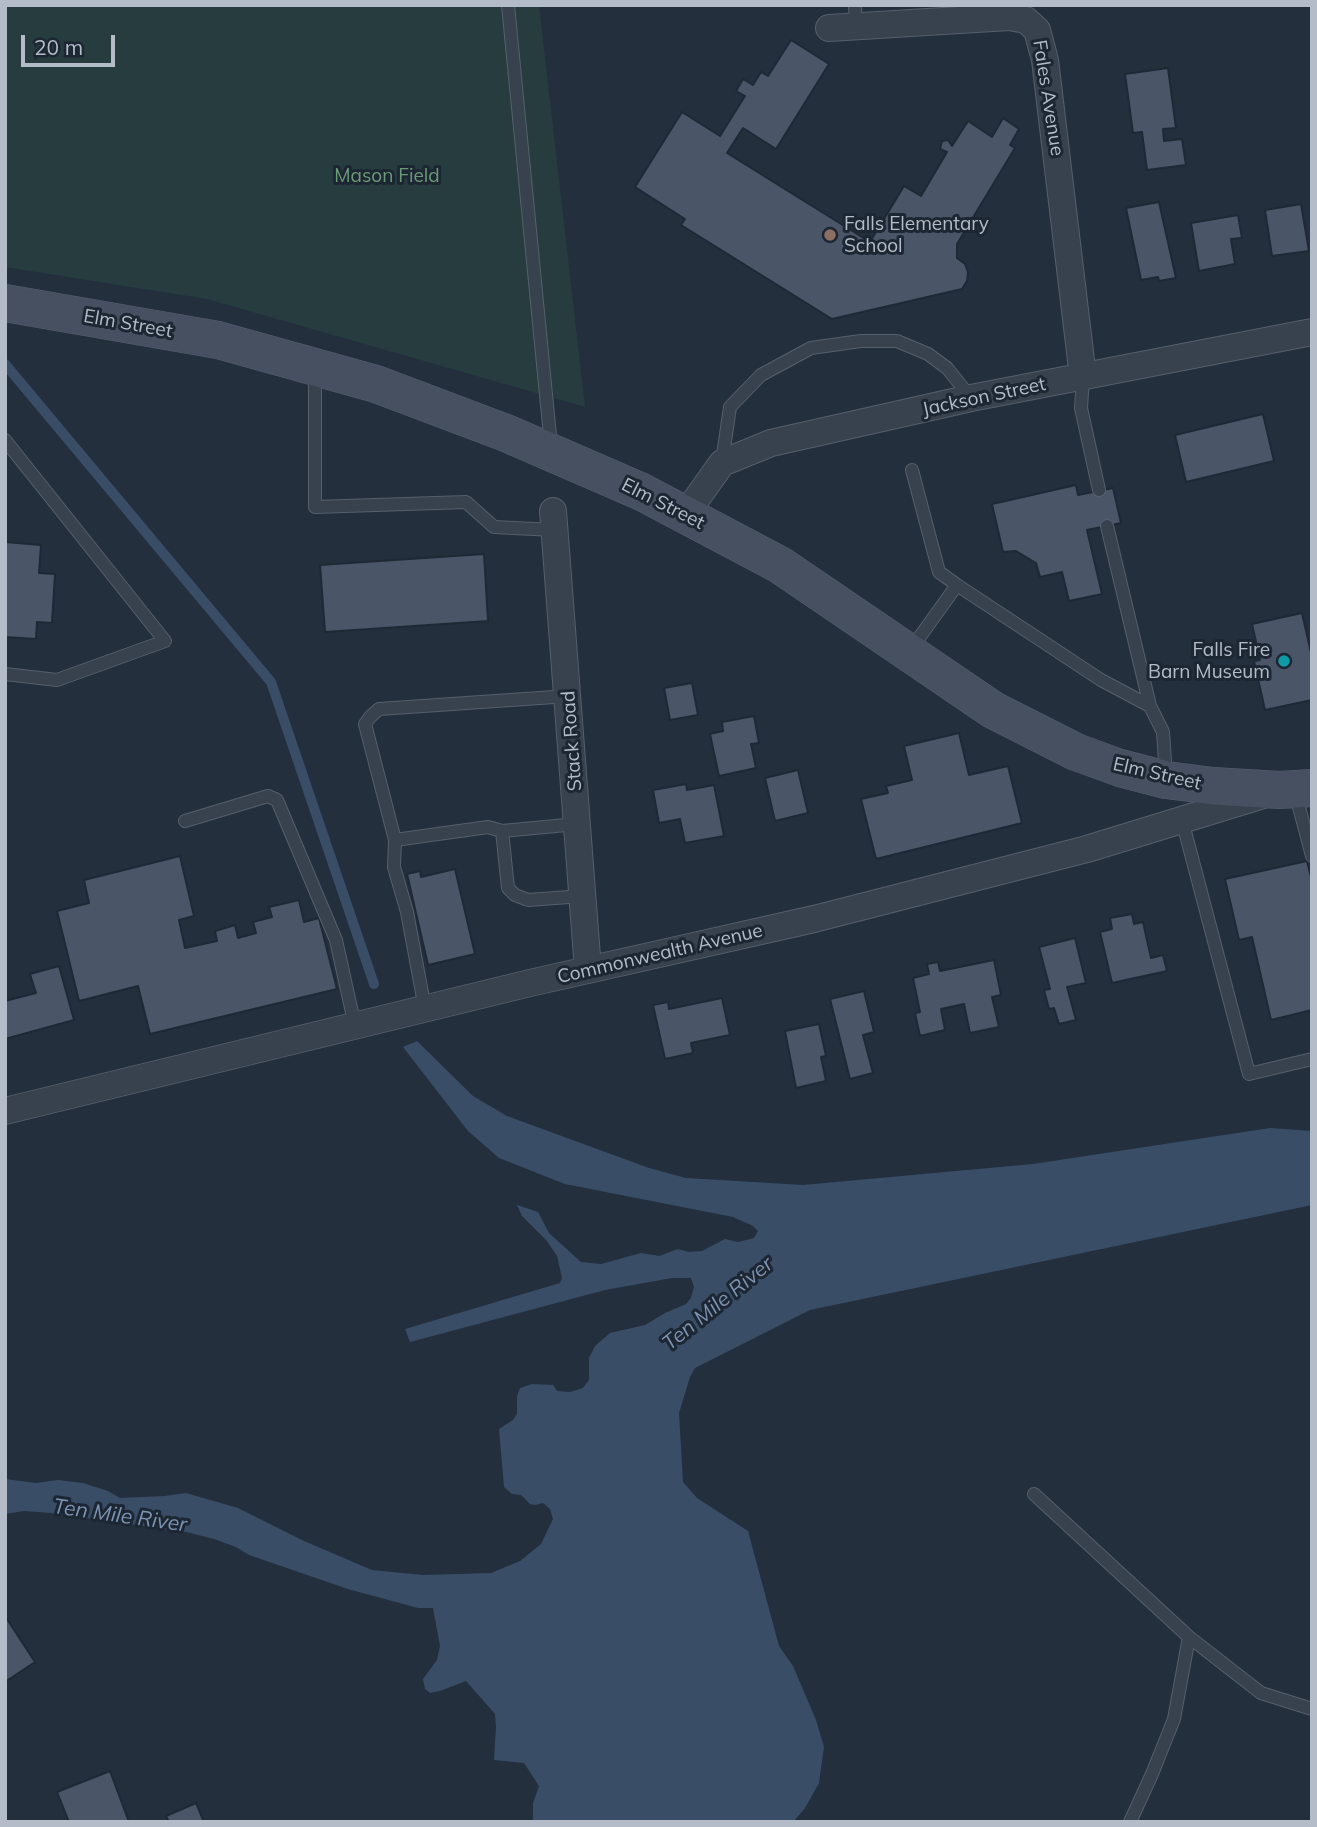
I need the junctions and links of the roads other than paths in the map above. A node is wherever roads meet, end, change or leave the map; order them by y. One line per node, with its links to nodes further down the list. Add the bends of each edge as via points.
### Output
1 (508, 5): 10 (lane)
2 (856, 16): 3 (street, Fales Avenue); 7 (street, Fales Avenue, via 1009,17 1026,20 1037,30 1045,60)
3 (829, 28)
4 (5, 303): 6 (main road, Elm Street, via 218,340)
5 (1312, 332): 7 (street, Jackson Street)
6 (315, 367): 10 (main road, Elm Street, via 376,384); 15 (lane, via 315,508 466,502 494,527)
7 (1083, 377): 8 (street, Jackson Street); 13 (lane, via 1081,408)
8 (971, 398): 11 (street, Jackson Street, via 771,443); 11 (lane, via 929,354 897,341 811,348 761,375 730,407)
9 (5, 440): 19 (lane, via 165,641 57,680)
10 (552, 453): 14 (main road, Elm Street)
11 (722, 463): 14 (street)
12 (912, 470): 17 (lane, via 939,572)
13 (1100, 490)
14 (685, 515): 18 (main road, Elm Street, via 780,565)
15 (554, 521): 20 (street, Stack Road)
16 (1107, 526): 21 (lane)
17 (957, 585): 18 (lane); 21 (lane, via 1101,680)
18 (909, 652): 22 (main road, Elm Street, via 993,710 1041,736 1110,764)
19 (5, 674)
20 (569, 696): 26 (street, Stack Road); 28 (lane, via 379,709 370,716 365,724)
21 (1150, 706): 22 (lane, via 1163,732)
22 (1166, 780): 23 (main road, Elm Street)
23 (1296, 789): 24 (street, Commonwealth Avenue); 29 (lane)
24 (1182, 820): 31 (street, Commonwealth Avenue, via 814,919); 34 (lane, via 1249,1074)
25 (185, 821): 33 (lane, via 268,796 278,800 336,940)
26 (577, 824): 27 (lane); 30 (street, Stack Road)
27 (502, 831): 28 (lane, via 488,827); 30 (lane, via 508,888 515,895 528,900)
28 (395, 841): 32 (lane, via 394,867)
29 (1312, 856)
30 (583, 896): 31 (street, Stack Road)
31 (588, 970): 32 (street, Commonwealth Avenue)
32 (425, 1009): 33 (street, Commonwealth Avenue)
33 (355, 1027): 35 (street, Commonwealth Avenue)
34 (1312, 1059)
35 (5, 1111)
36 (1034, 1494): 37 (lane)
37 (1189, 1637): 38 (lane, via 1261,1693); 39 (lane, via 1174,1719)
38 (1312, 1709)
39 (1130, 1822)

